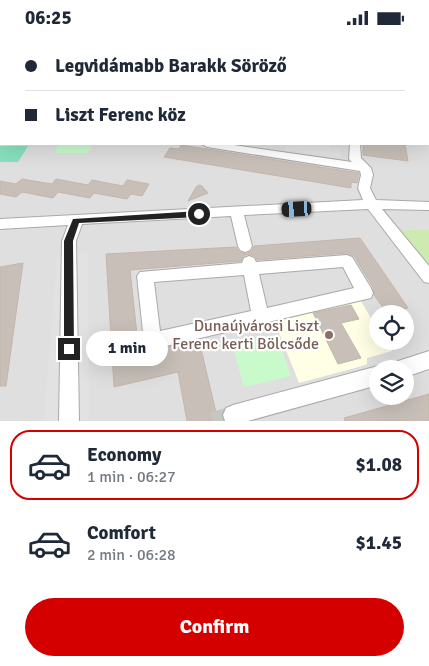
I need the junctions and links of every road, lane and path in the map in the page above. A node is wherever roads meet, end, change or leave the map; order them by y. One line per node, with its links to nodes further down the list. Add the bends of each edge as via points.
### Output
1 (214, 145): 3 (street)
2 (355, 145): 3 (street, via 355,159)
3 (365, 168): 6 (street, via 364,187)
4 (429, 196): 5 (street)
5 (396, 203): 6 (street); 7 (street)
6 (372, 204): 8 (street); 13 (street)
7 (429, 206)
8 (237, 212): 9 (street); 11 (street)
9 (76, 221): 10 (street); 19 (street, via 69,241)
10 (0, 224)
11 (245, 246)
12 (250, 265): 14 (street); 14 (street, via 347,261 365,293); 14 (street, via 145,276 154,341)
13 (429, 277)
14 (261, 317)
15 (429, 360): 16 (street)
16 (414, 365)
17 (369, 377): 18 (street)
18 (233, 415)
19 (69, 421)

